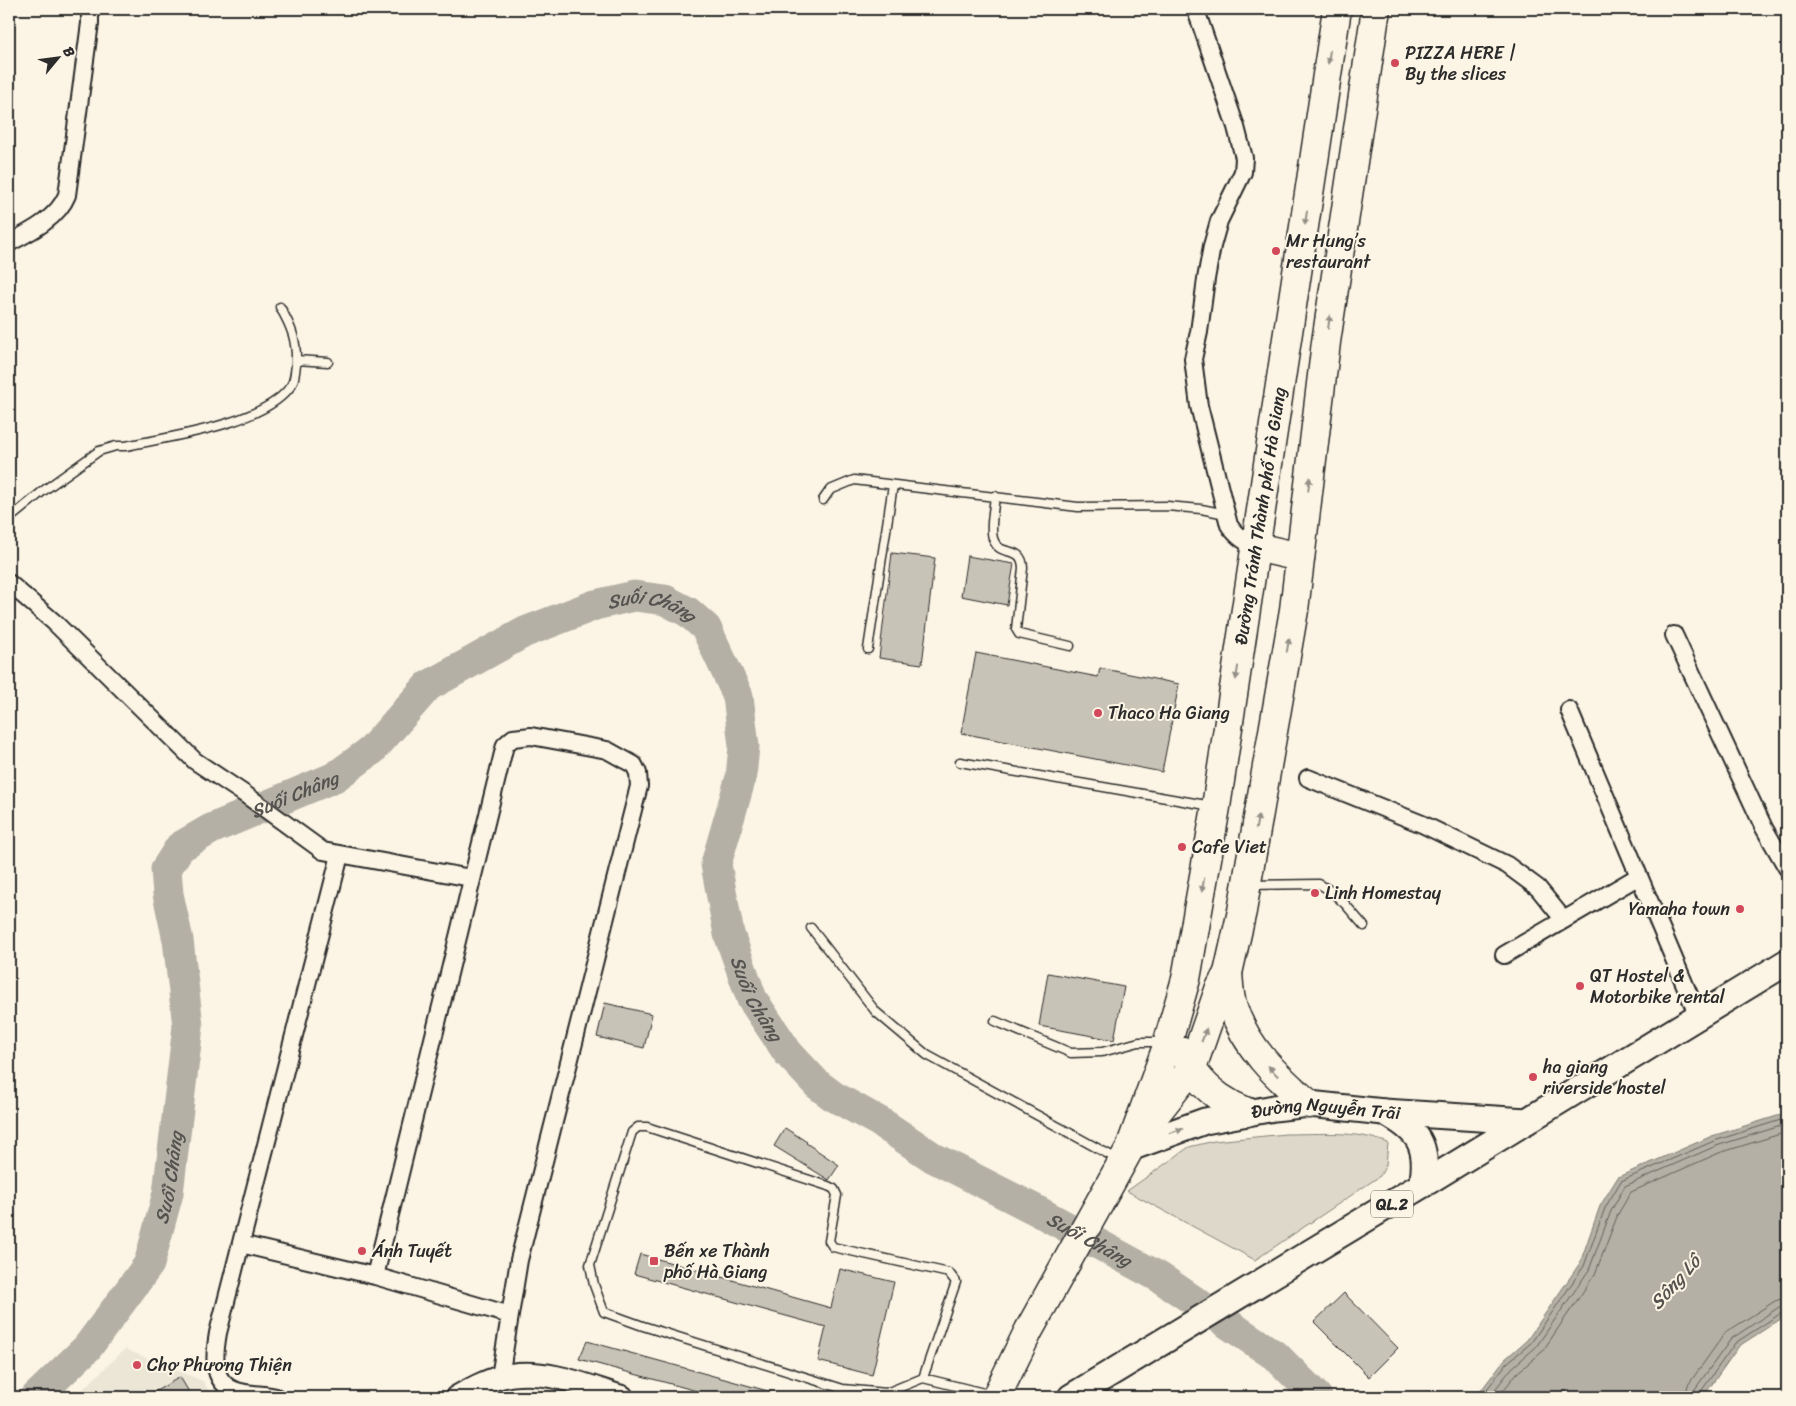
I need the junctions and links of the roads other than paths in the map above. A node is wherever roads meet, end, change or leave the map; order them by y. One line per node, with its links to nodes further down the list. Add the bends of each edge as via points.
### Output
1 (90, 9): 5 (street, via 67,195 60,209)
2 (1194, 9): 12 (street, via 1200,19 1244,158 1243,172 1219,221 1212,246 1193,359 1199,406)
3 (1337, 9): 14 (highway, Đường Tránh Thành phố Hà Giang, one-way to 14)
4 (1376, 9): 15 (highway, one-way to 4, via 1326,342)
5 (9, 242)
6 (280, 307): 7 (lane, via 294,338)
7 (296, 360): 8 (lane); 13 (lane, via 291,384 256,411 211,429 99,451)
8 (328, 362)
9 (893, 485): 10 (lane); 11 (lane, via 854,480 830,490); 19 (lane)
10 (995, 496): 12 (lane, via 1078,507 1167,506); 18 (lane, via 992,535 995,544 1019,554 1023,560 1016,629 1019,634)
11 (823, 500)
12 (1226, 514): 14 (street, via 1234,533)
13 (9, 519)
14 (1256, 547): 15 (highway); 23 (highway, Đường Tránh Thành phố Hà Giang, one-way to 23)
15 (1300, 557): 28 (highway, one-way to 15, via 1293,620)
16 (9, 583): 24 (street, via 54,622 194,761 323,851)
17 (1674, 635): 25 (street, via 1764,828)
18 (1070, 646)
19 (868, 648)
20 (1569, 710): 26 (street)
21 (960, 762): 23 (lane)
22 (1308, 778): 29 (street, via 1422,824 1507,865 1538,888)
23 (1216, 806): 37 (highway, Đường Tránh Thành phố Hà Giang, one-way to 37, via 1186,979)
24 (340, 855): 27 (street); 45 (street)
25 (1787, 868)
26 (1639, 876): 29 (street); 35 (street)
27 (472, 878): 46 (street); 47 (street, via 508,741 531,736 607,750 634,765 638,786 519,1260)
28 (1246, 885): 30 (lane, via 1319,884 1332,891); 34 (highway)
29 (1564, 920): 32 (street)
30 (1364, 926)
31 (811, 928): 43 (lane, via 876,1012 927,1055)
32 (1504, 955)
33 (1787, 962): 35 (main road, QL.2)
34 (1228, 973): 38 (highway, one-way to 34); 39 (highway, one-way to 34, via 1277,1075 1248,1041 1232,1004)
35 (1698, 1016): 42 (main road, QL.2)
36 (995, 1021): 37 (lane, via 1071,1053 1102,1052)
37 (1171, 1032): 38 (highway); 43 (highway, Đường Tránh Thành phố Hà Giang)
38 (1192, 1068): 40 (highway, via 1217,1095); 43 (highway)
39 (1309, 1104): 40 (main road, Đường Nguyễn Trãi); 41 (main road, Đường Nguyễn Trãi)
40 (1247, 1112): 43 (main road, Đường Nguyễn Trãi, one-way to 40, via 1205,1121)
41 (1384, 1112): 42 (main road, Đường Nguyễn Trãi); 44 (main road, via 1402,1122 1417,1138 1426,1170)
42 (1527, 1121): 44 (main road, QL.2)
43 (1123, 1161): 54 (highway)
44 (1422, 1186): 55 (main road, QL.2)
45 (240, 1244): 46 (street); 50 (street, via 214,1357)
46 (375, 1276): 47 (street)
47 (510, 1315): 48 (street)
48 (500, 1377): 52 (street); 53 (street, via 533,1374 557,1377)
49 (923, 1378): 49 (lane, via 886,1392 843,1389 604,1312 590,1266 632,1132 638,1127 646,1127 828,1186 837,1195 829,1241 833,1247 950,1273 956,1282); 54 (lane)
50 (221, 1389): 51 (street)
51 (276, 1397)
52 (457, 1397)
53 (622, 1397)
54 (996, 1397)
55 (1071, 1397)

